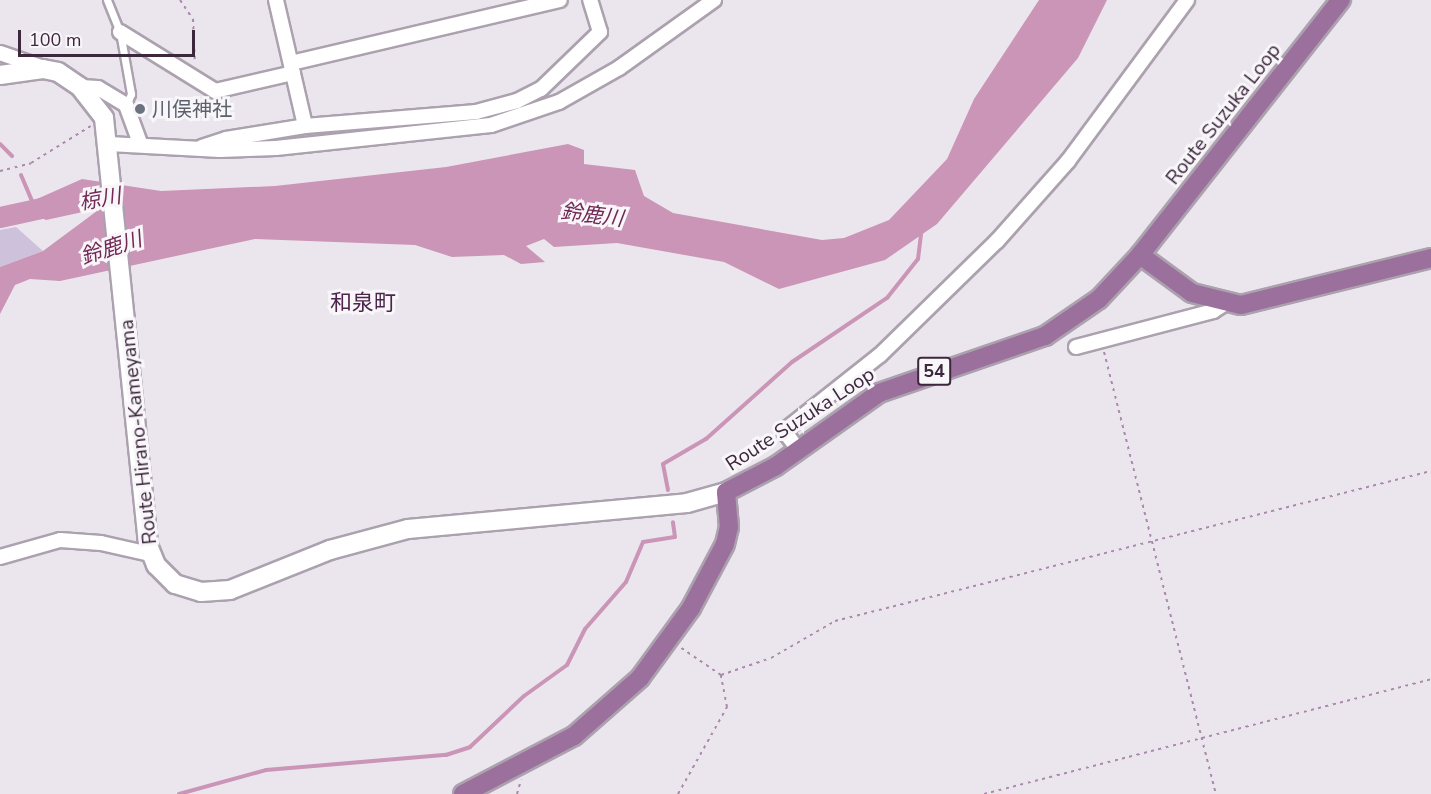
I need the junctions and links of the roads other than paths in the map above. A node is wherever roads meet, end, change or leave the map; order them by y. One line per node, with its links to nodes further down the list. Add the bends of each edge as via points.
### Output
1 (107, 0): 8 (lane)
2 (276, 0): 10 (street)
3 (560, 0): 10 (street)
4 (590, 0): 16 (street, via 600,32 540,89 517,101 476,112)
5 (714, 0): 18 (street, via 619,68 559,102 491,125 276,148)
6 (1186, 0): 24 (street, via 1068,161 997,241 880,354 784,431)
7 (1341, 0): 20 (main road, Route Suzuka Loop / 54)
8 (120, 32): 10 (street, via 125,31 215,91); 15 (lane, via 131,94)
9 (0, 55): 11 (street); 12 (street)
10 (292, 68): 16 (street)
11 (0, 71)
12 (58, 72): 13 (main road, via 43,69); 14 (main road, Route Hirano-Kameyama)
13 (0, 75)
14 (80, 87): 15 (street, via 98,88); 19 (main road, Route Hirano-Kameyama, via 104,118)
15 (126, 105): 17 (street)
16 (305, 126): 18 (street, via 226,139)
17 (140, 143): 18 (street); 19 (street)
18 (200, 148)
19 (110, 150): 26 (main road, Route Hirano-Kameyama)
20 (1140, 255): 22 (main road, via 1192,293); 24 (main road, Route Suzuka Loop / 54, via 1099,299 1059,329 1022,346 919,376 879,393)
21 (1431, 258): 22 (main road, via 1241,305)
22 (1224, 304): 23 (street, via 1213,311)
23 (1076, 347)
24 (798, 449): 25 (main road, Route Suzuka Loop / 54, via 759,477)
25 (726, 492): 26 (main road, Route Hirano-Kameyama, via 687,502 408,529 350,543 215,592 176,584); 28 (main road, Route Suzuka Loop, via 729,527 725,544 670,641 624,694 583,729 537,759)
26 (149, 550): 27 (street, via 60,540)
27 (0, 556)
28 (463, 794)

